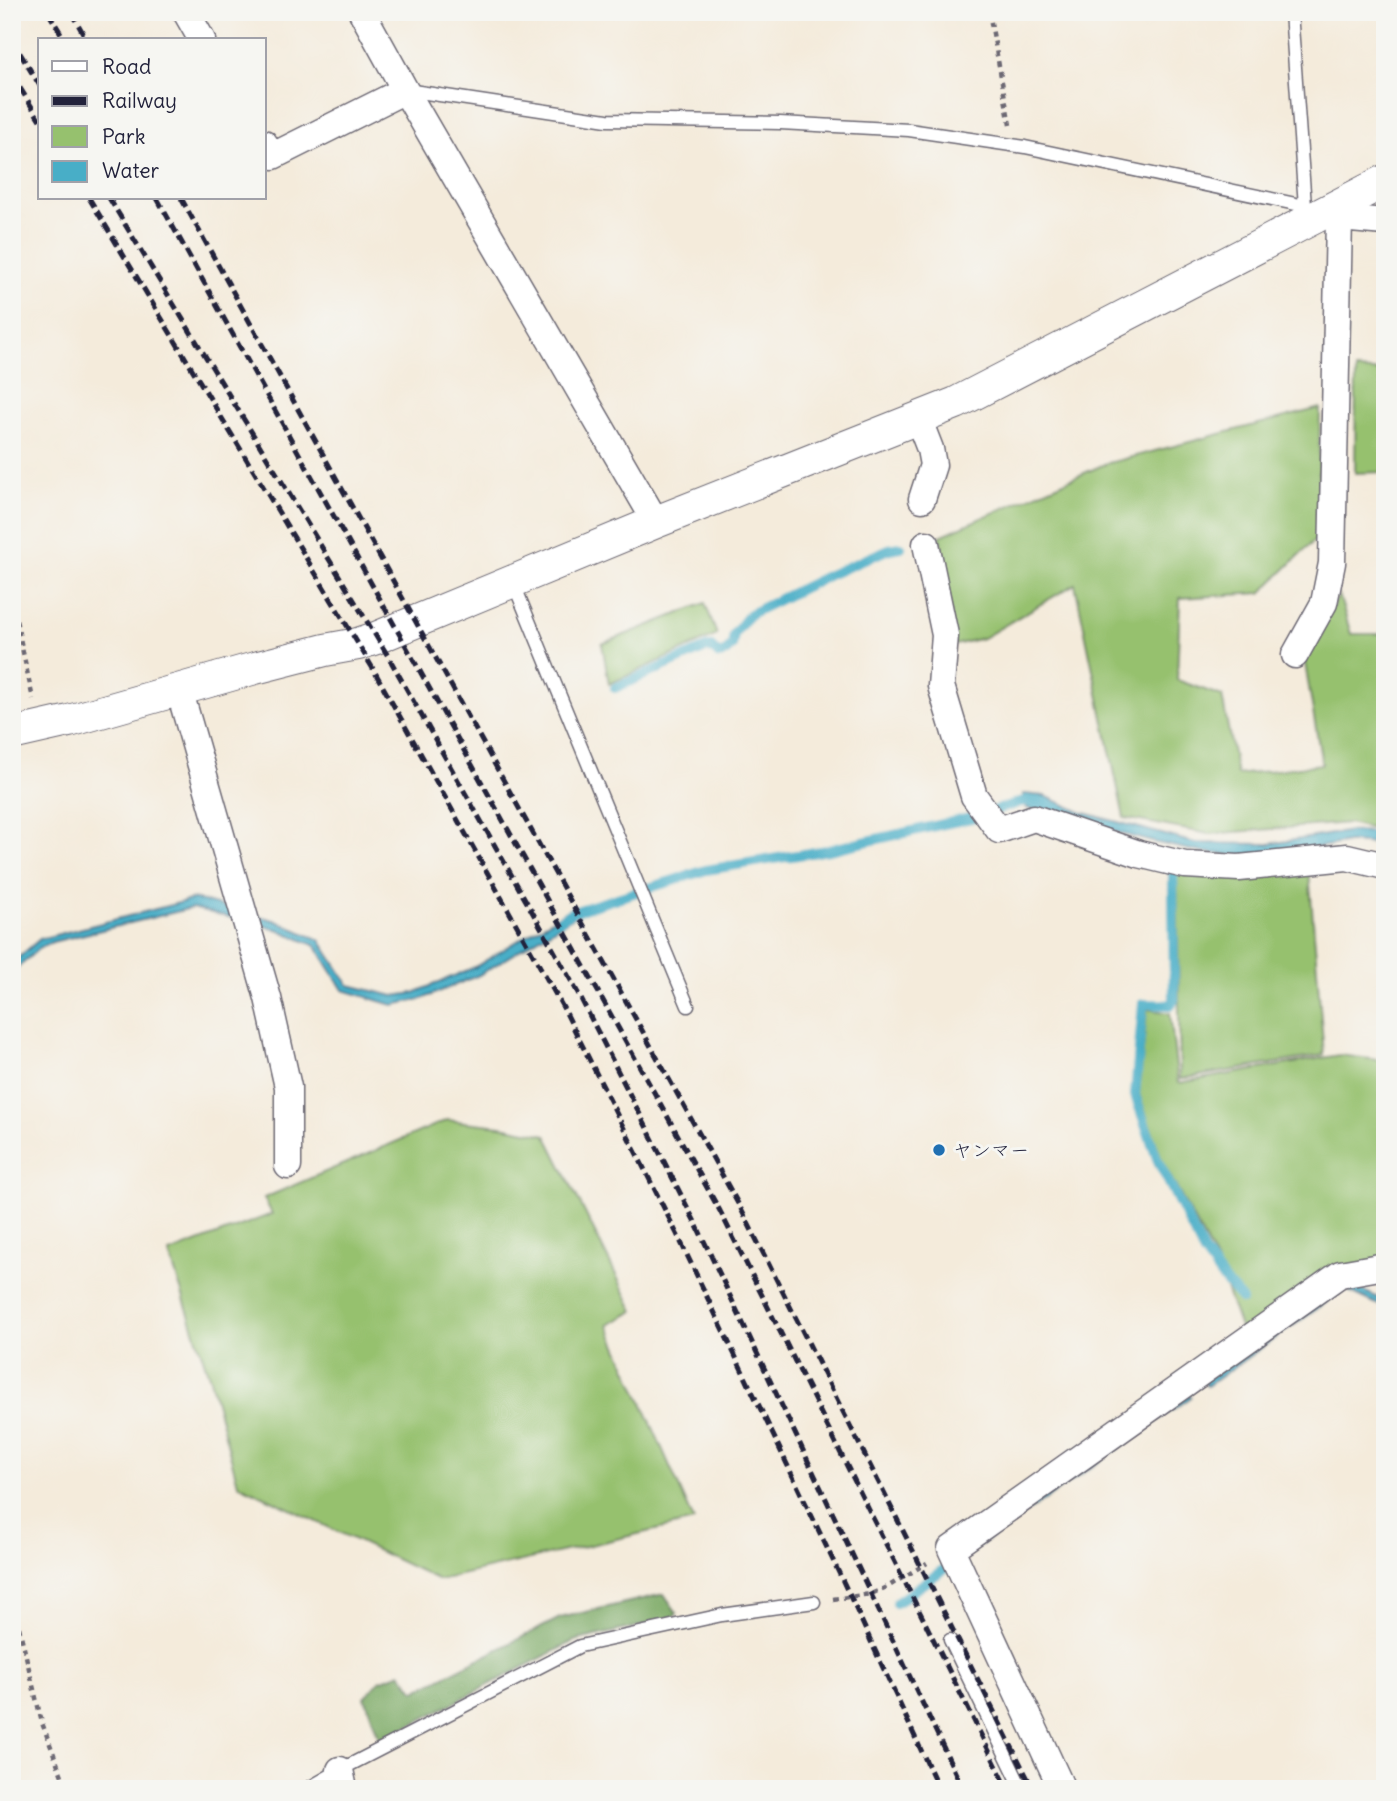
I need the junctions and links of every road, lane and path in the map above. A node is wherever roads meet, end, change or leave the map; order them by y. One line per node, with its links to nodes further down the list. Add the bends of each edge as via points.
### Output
1 (186, 12): 5 (street)
2 (362, 12): 6 (street)
3 (989, 12): 7 (path)
4 (1291, 12): 10 (lane)
5 (201, 38)
6 (405, 90): 7 (lane, via 607,120 909,130); 8 (street); 14 (street)
7 (1014, 146): 10 (lane)
8 (267, 154)
9 (1385, 181): 10 (street)
10 (1323, 212): 11 (street); 12 (street, via 956,403); 18 (street, via 1332,563 1324,603)
11 (1385, 222)
12 (918, 418): 13 (street, via 933,465); 14 (street)
13 (922, 499)
14 (656, 522): 16 (street)
15 (926, 544): 21 (street, via 945,635 941,686 974,796 999,830 1034,818 1185,865 1239,868 1348,857)
16 (513, 581): 19 (street, via 358,644); 22 (lane)
17 (12, 601): 20 (path)
18 (1295, 655)
19 (179, 689): 20 (street); 23 (street, via 268,998 288,1087)
20 (26, 731)
21 (1385, 866)
22 (688, 1006)
23 (288, 1166)
24 (1385, 1266): 25 (street, via 1340,1274)
25 (951, 1549): 27 (path, via 871,1594); 33 (street)
26 (12, 1598): 30 (path, via 42,1723)
27 (814, 1602): 29 (lane, via 722,1615 580,1646)
28 (950, 1640): 32 (lane)
29 (342, 1779): 31 (lane)
30 (67, 1789)
31 (307, 1789)
32 (1021, 1789)
33 (1062, 1789)

